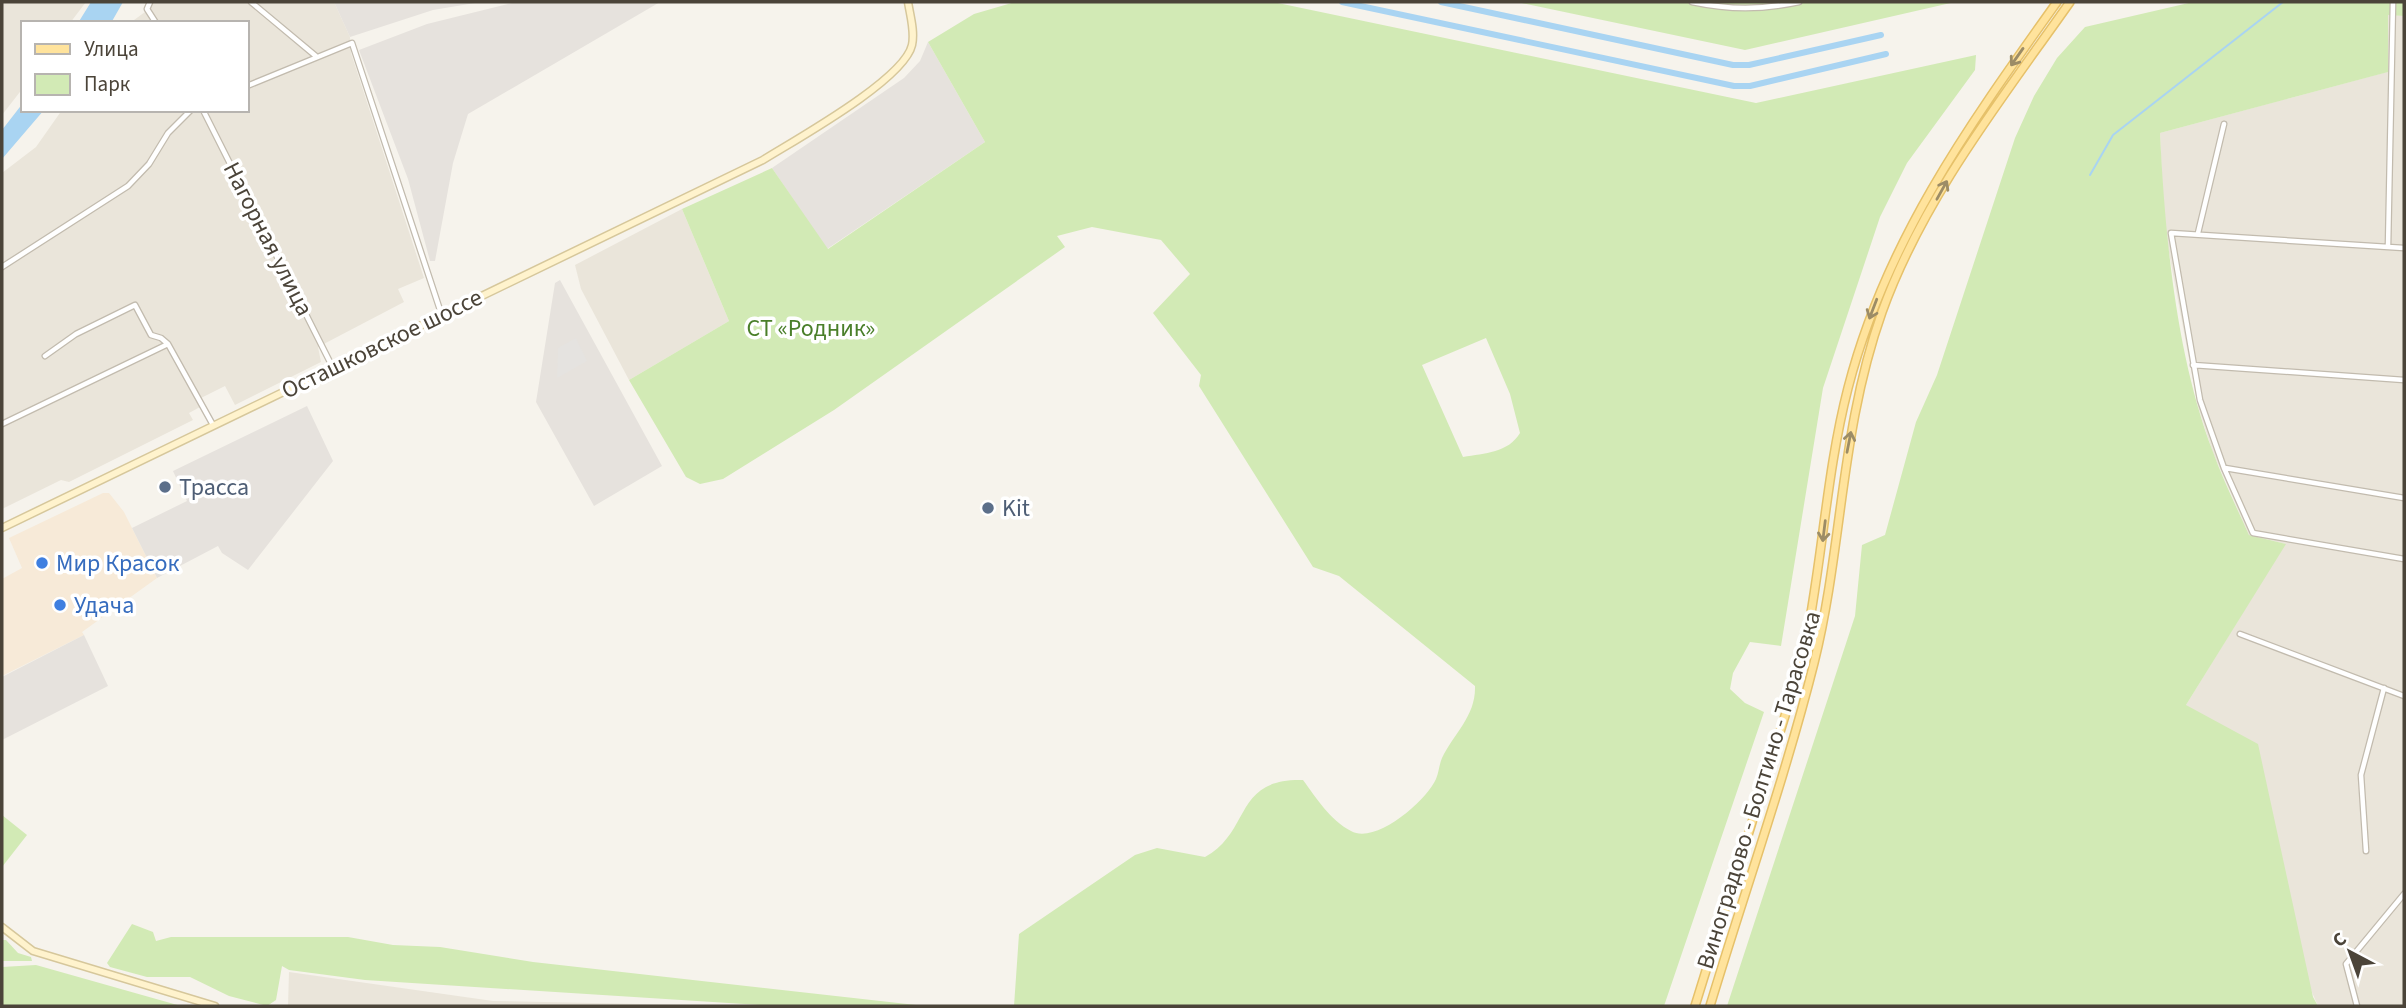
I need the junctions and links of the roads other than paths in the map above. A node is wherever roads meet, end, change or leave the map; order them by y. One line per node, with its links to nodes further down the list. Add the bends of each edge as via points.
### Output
1 (150, 2): 9 (street, via 147,9)
2 (251, 2): 10 (street)
3 (908, 2): 19 (main road, Осташковское шоссе, via 911,47 897,68 862,97 762,160)
4 (1692, 2): 5 (street, via 1727,9 1763,9)
5 (1799, 2)
6 (2057, 2): 38 (main road, Виноградово - Болтино - Тарасовка, one-way to 38, via 1941,168 1871,311 1847,388 1815,605 1802,661)
7 (2070, 2): 39 (main road, Виноградово - Болтино - Тарасовка, one-way to 7, via 1814,663 1859,388 1883,311 1909,250 1951,174)
8 (2393, 2): 16 (street)
9 (155, 21)
10 (317, 57): 11 (street); 19 (street, via 352,43)
11 (248, 86)
12 (189, 112): 18 (street, via 128,186)
13 (204, 112): 23 (street, Нагорная улица)
14 (2224, 124): 15 (street)
15 (2198, 233): 16 (street); 22 (street, via 2171,233)
16 (2388, 247): 17 (street)
17 (2404, 248)
18 (2, 267)
19 (442, 316): 23 (main road, Осташковское шоссе)
20 (168, 344): 21 (street, via 151,335 135,305 76,334); 25 (street); 26 (street)
21 (45, 356)
22 (2193, 365): 24 (street); 27 (street)
23 (333, 368): 26 (main road, Осташковское шоссе)
24 (2404, 380)
25 (2, 424)
26 (213, 425): 29 (main road, Осташковское шоссе)
27 (2224, 468): 28 (street); 30 (street, via 2253,533)
28 (2404, 498)
29 (2, 528)
30 (2404, 559)
31 (2240, 634): 32 (street)
32 (2384, 688): 33 (street); 34 (street, via 2361,775)
33 (2404, 696)
34 (2366, 851)
35 (2404, 894): 40 (street, via 2346,964)
36 (2, 927): 37 (main road, via 33,951)
37 (215, 1006)
38 (1695, 1006)
39 (1710, 1006)
40 (2357, 1006)

